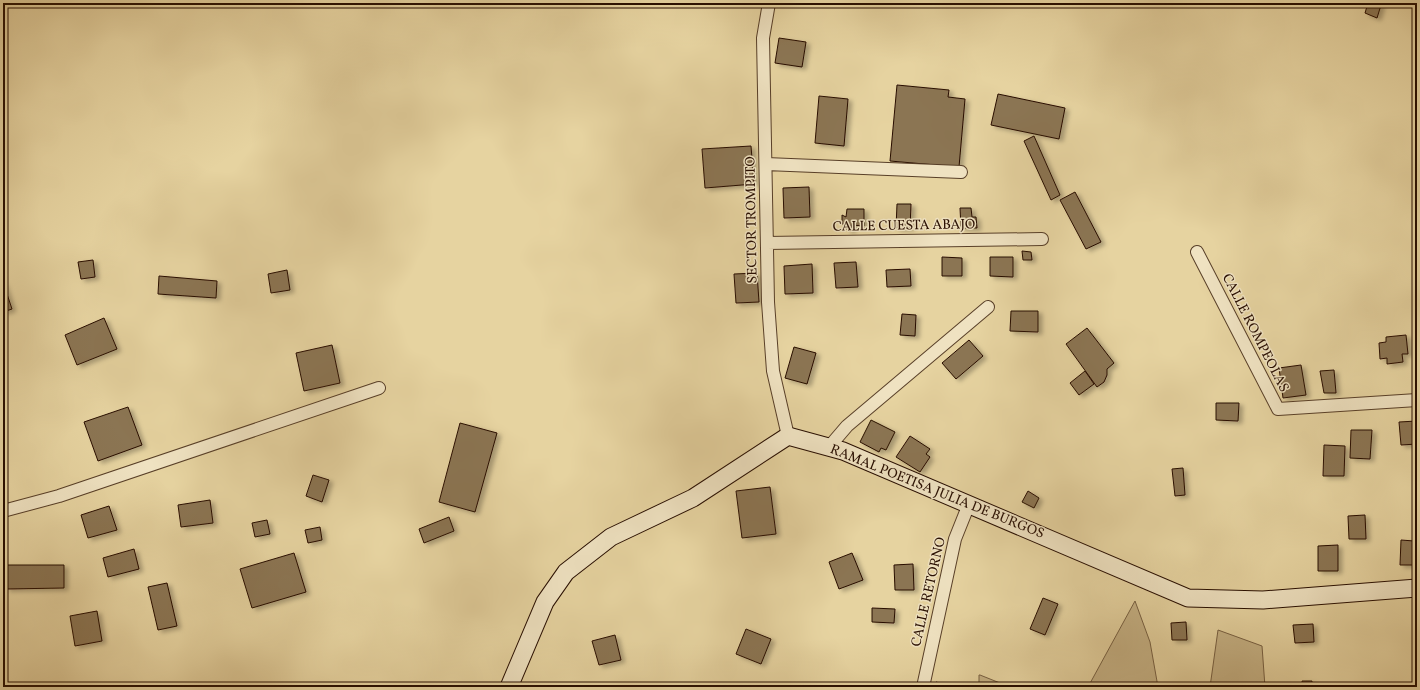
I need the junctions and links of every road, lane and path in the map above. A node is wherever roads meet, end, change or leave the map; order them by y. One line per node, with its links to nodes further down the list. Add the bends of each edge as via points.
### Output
1 (769, 3): 2 (street, SECTOR TROMPITO, via 763,38)
2 (766, 164): 3 (street); 5 (street, SECTOR TROMPITO)
3 (961, 172)
4 (1042, 239): 5 (street, CALLE CUESTA ABAJO)
5 (767, 242): 10 (street, SECTOR TROMPITO, via 773,371)
6 (1197, 252): 9 (street, CALLE ROMPEOLAS, via 1278,409)
7 (988, 307): 11 (street, via 847,426)
8 (378, 388): 13 (street, via 96,484)
9 (1417, 400)
10 (788, 436): 11 (street, RAMAL POETISA JULIA DE BURGOS); 15 (street, via 693,498 611,537 566,572 545,602)
11 (829, 447): 12 (street, RAMAL POETISA JULIA DE BURGOS, via 843,450)
12 (969, 504): 14 (street, RAMAL POETISA JULIA DE BURGOS, via 1188,598 1263,600); 16 (street, CALLE RETORNO, via 955,539)
13 (3, 511)
14 (1417, 588)
15 (509, 687)
16 (923, 687)

